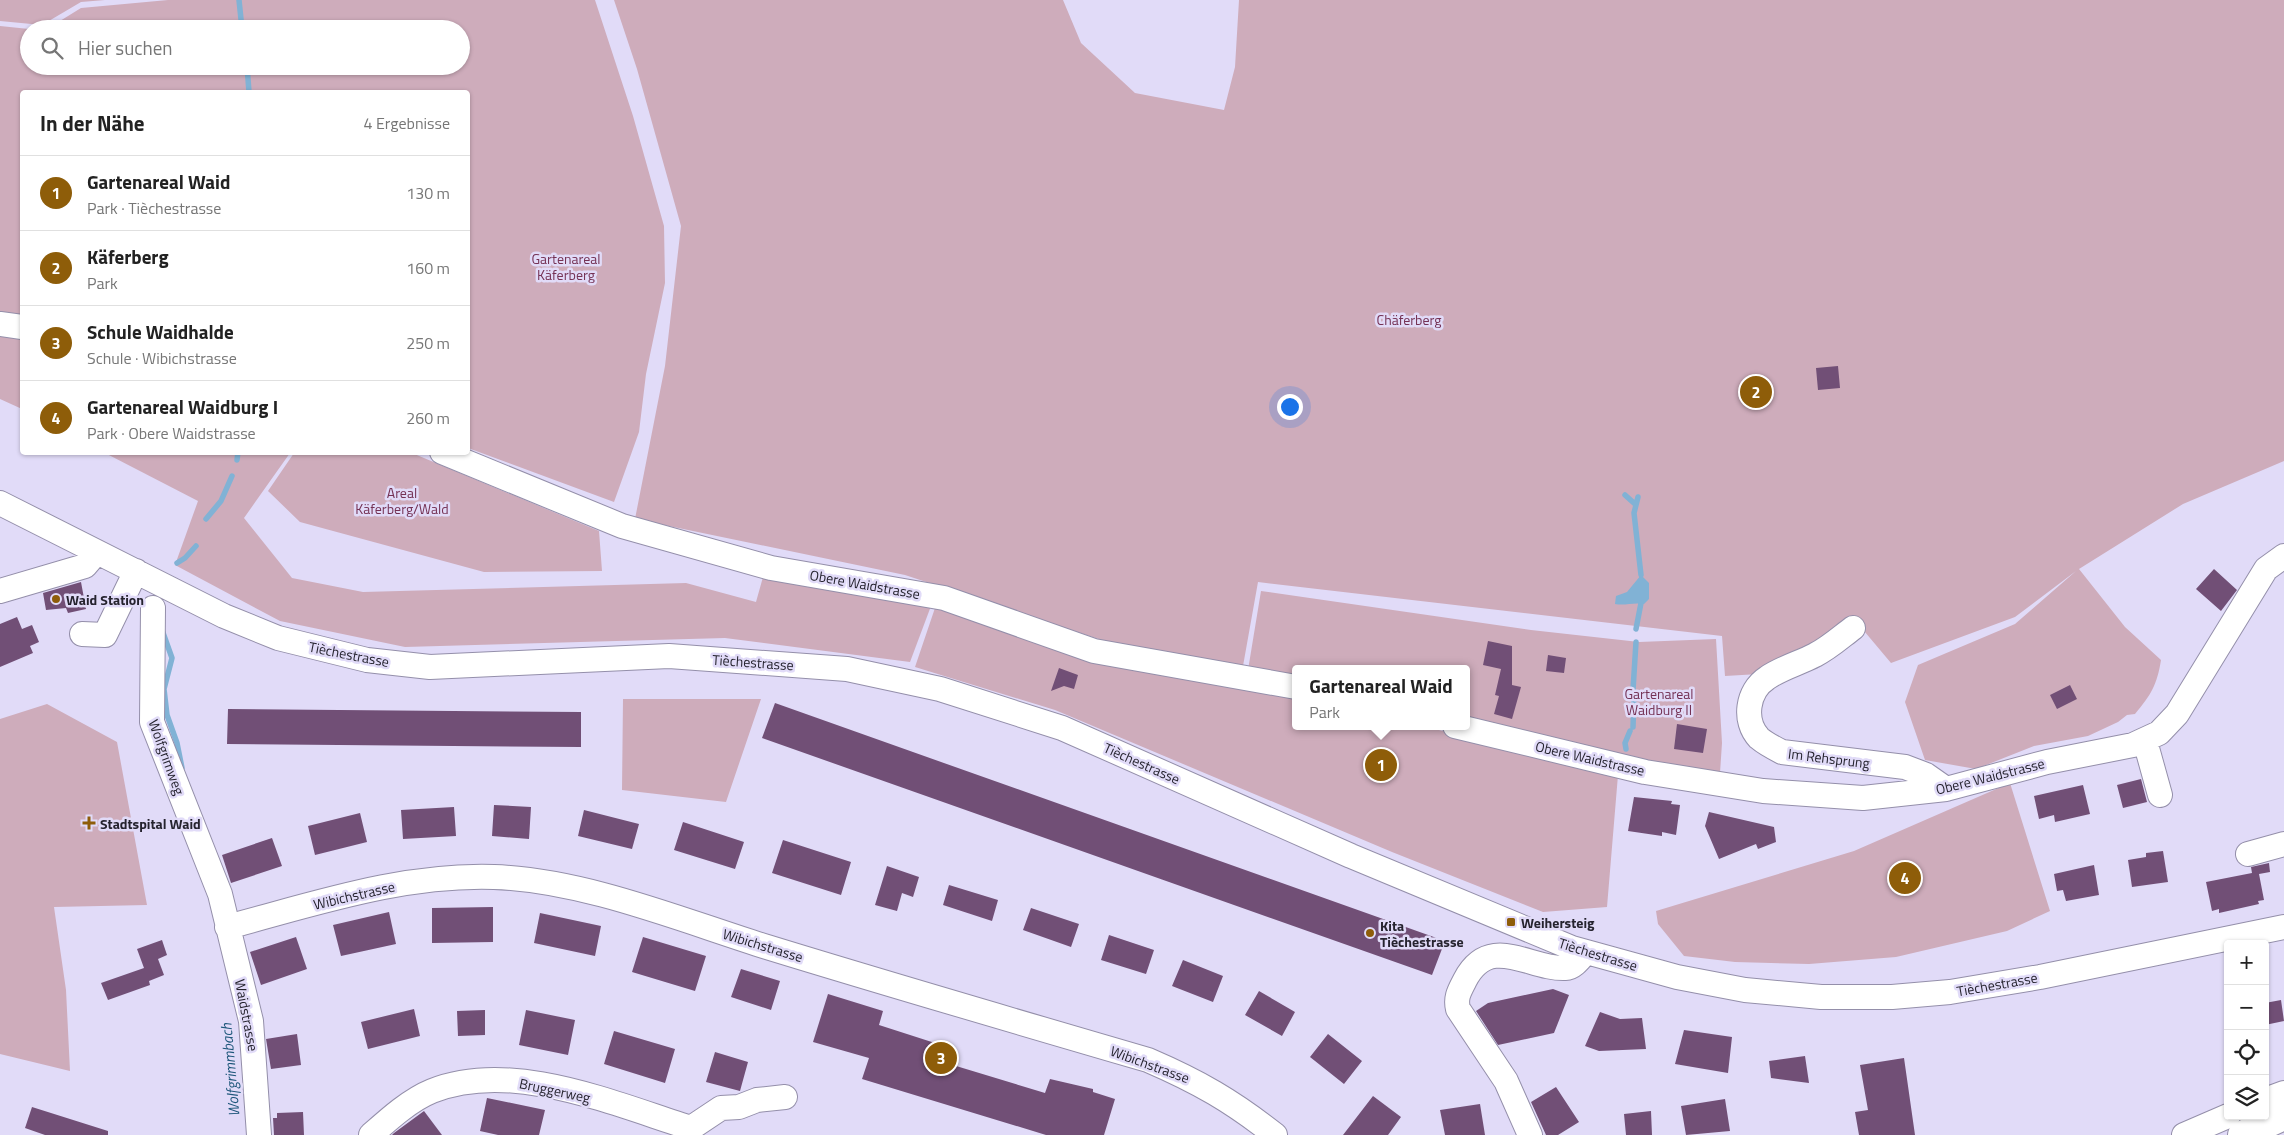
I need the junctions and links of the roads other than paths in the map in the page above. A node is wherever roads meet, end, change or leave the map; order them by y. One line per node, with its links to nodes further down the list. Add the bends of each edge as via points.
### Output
1 (0, 324): 2 (street)
2 (20, 327)
3 (449, 455): 12 (street, Obere Waidstrasse, via 622,526 771,568 944,598 1094,650)
4 (0, 503): 5 (street, Tièchestrasse)
5 (97, 552): 7 (street, Tièchestrasse); 8 (street, via 85,566)
6 (2284, 556): 14 (street, Obere Waidstrasse, via 2266,569 2177,714)
7 (136, 571): 11 (street, via 105,635); 21 (street, Tièchestrasse, via 224,616 278,638 367,660 430,667 669,656 847,669 940,689 1062,728 1334,848)
8 (0, 591)
9 (153, 608): 19 (street, Wolfgrimweg, via 152,722 220,894)
10 (1853, 628): 15 (street, Im Rehsprung, via 1817,654 1757,686 1751,696 1751,726 1760,739 1782,752 1905,767 1926,775)
11 (82, 634)
12 (1292, 686)
13 (1470, 730): 15 (street, Obere Waidstrasse, via 1644,772 1762,790 1863,798)
14 (2145, 741): 15 (street, Obere Waidstrasse, via 2047,762); 16 (street)
15 (1946, 789)
16 (2160, 795)
17 (2284, 844): 18 (street)
18 (2248, 854)
19 (227, 927): 27 (street, Waidstrasse, via 251,1021); 29 (street, Wibichstrasse, via 375,888 436,879 495,877 552,883 1148,1060 1196,1081 1238,1105)
20 (2284, 927): 21 (street, Tièchestrasse, via 2040,977 1950,992 1892,997 1822,997 1745,990 1677,977)
21 (1586, 952): 30 (street, via 1574,965 1565,969 1524,959 1490,956 1468,974 1456,1001 1458,1009 1506,1081)
22 (2284, 1093): 24 (street)
23 (785, 1097): 28 (street, Bruggerweg, via 721,1108 691,1128 576,1093 530,1083 479,1079 432,1091 397,1113)
24 (2269, 1099)
25 (2284, 1116): 32 (main road)
26 (2224, 1118): 31 (street)
27 (259, 1135)
28 (371, 1135)
29 (1276, 1135)
30 (1530, 1135)
31 (2184, 1135)
32 (2242, 1135)

